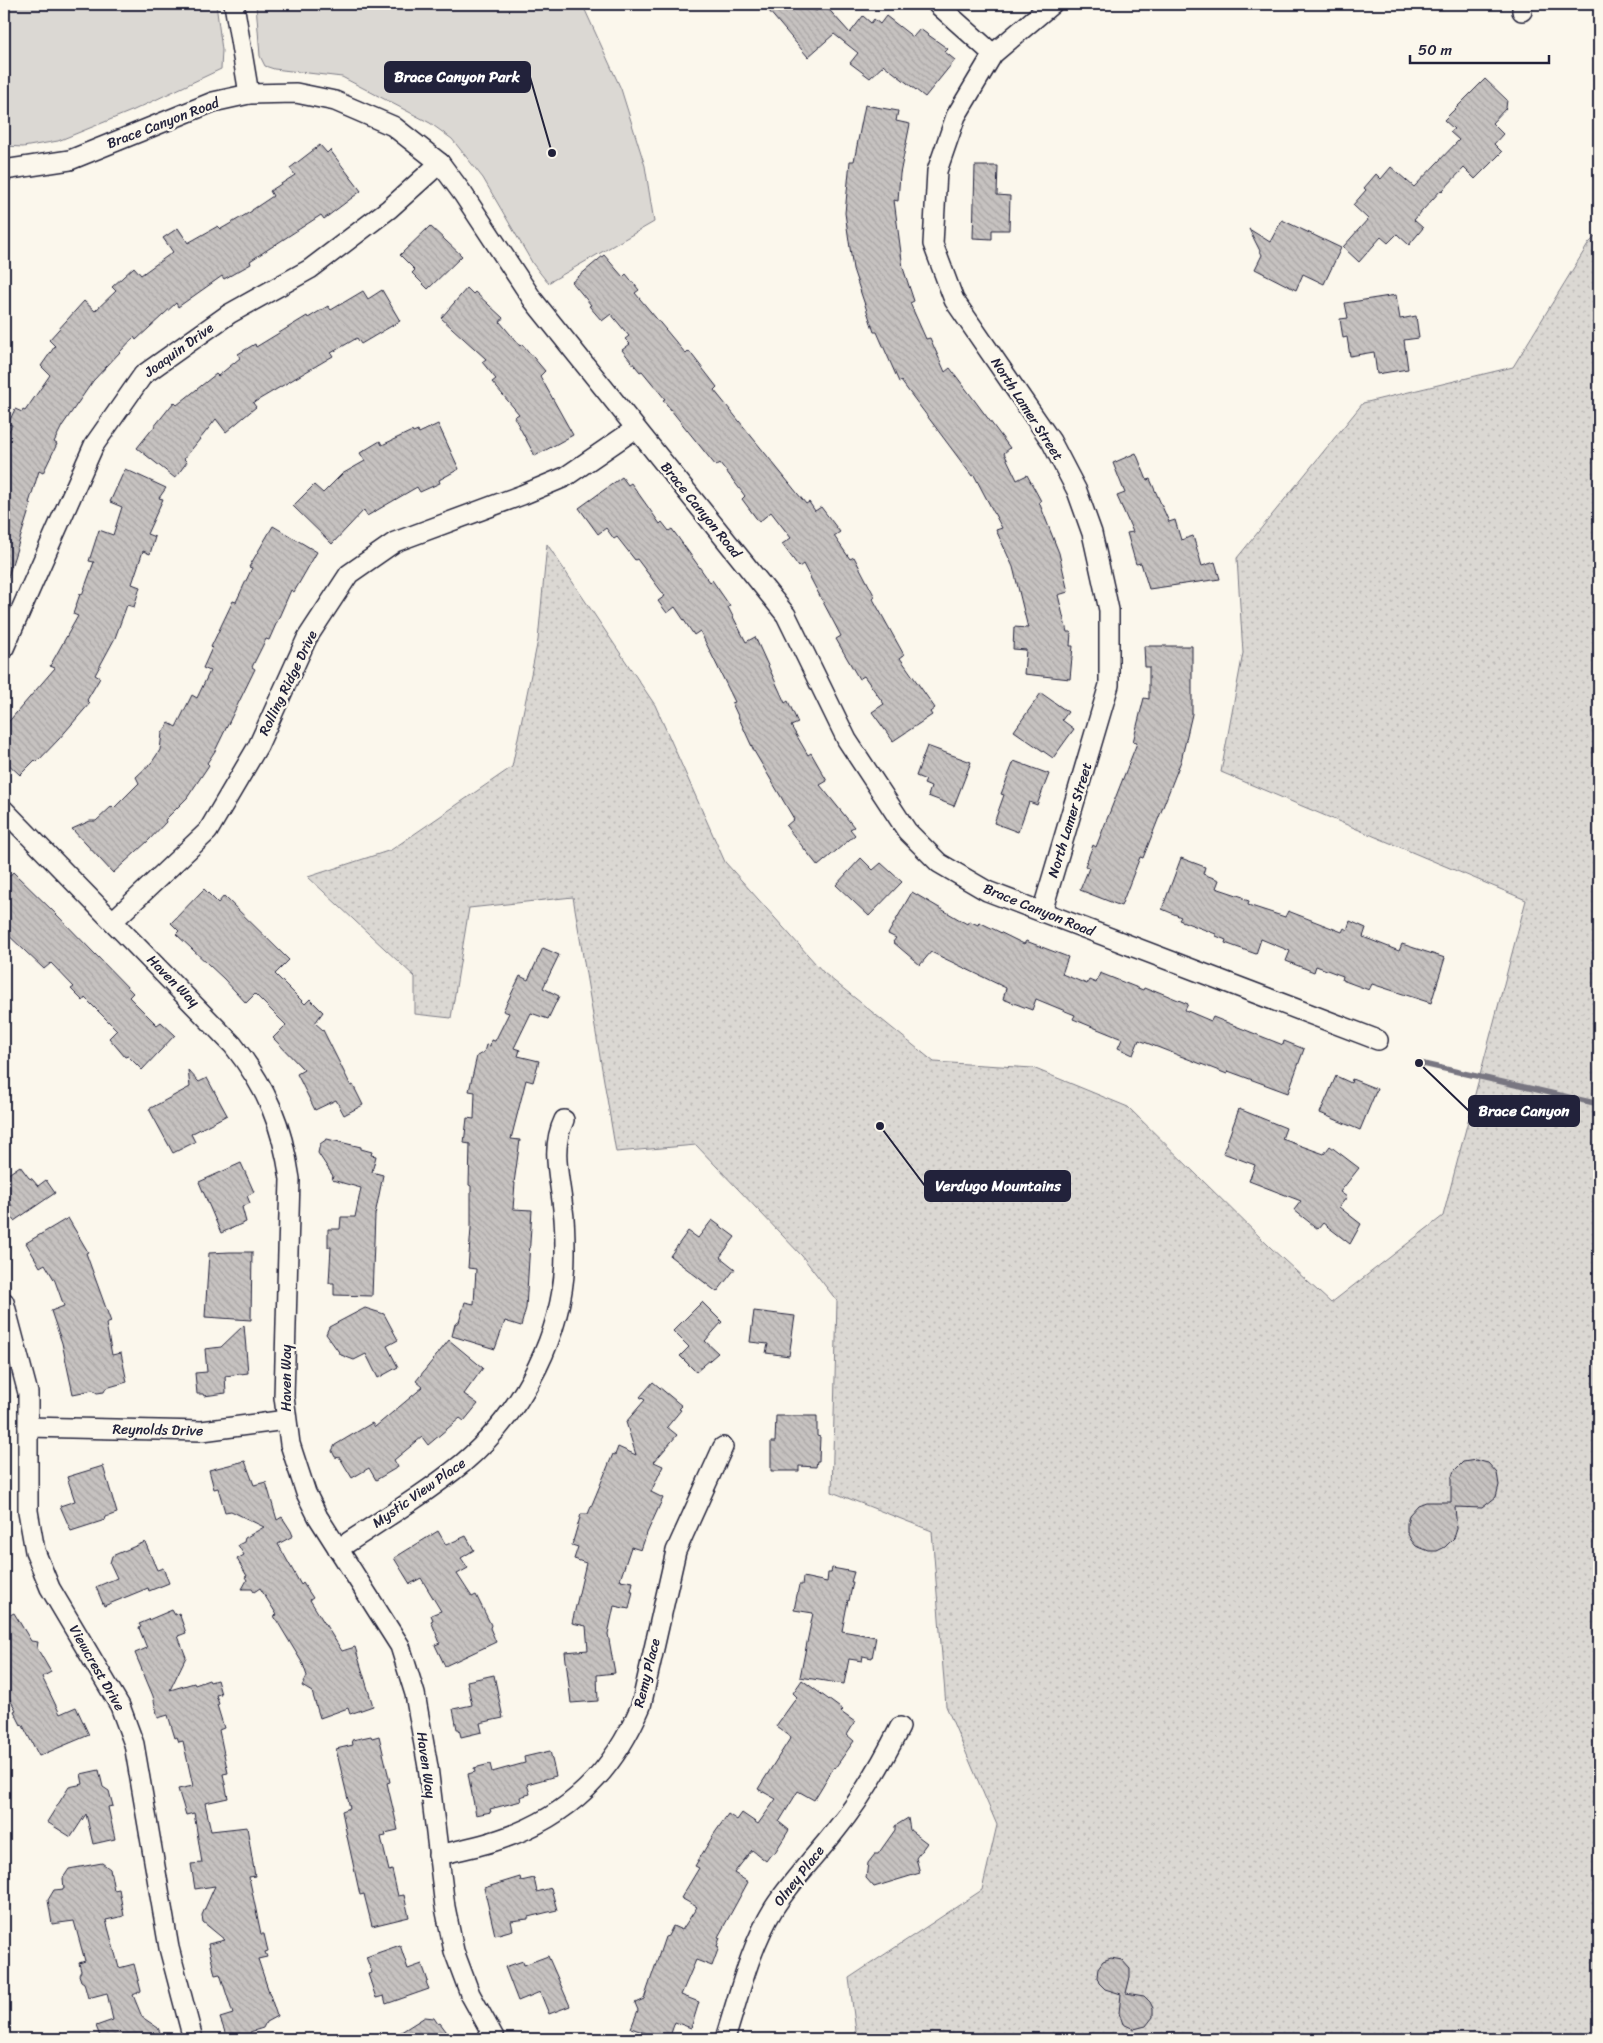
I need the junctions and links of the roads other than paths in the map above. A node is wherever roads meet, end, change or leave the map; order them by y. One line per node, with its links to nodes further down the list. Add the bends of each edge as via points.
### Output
1 (234, 4): 5 (street)
2 (937, 4): 4 (street)
3 (1052, 4): 4 (street, North Lamer Street)
4 (993, 54): 11 (street, North Lamer Street, via 956,116 937,171 933,244 954,300 1051,441 1077,491 1092,534 1109,610 1110,685)
5 (249, 94): 6 (street, Brace Canyon Road, via 296,93 335,101 393,126); 7 (street, Brace Canyon Road, via 213,102 70,160)
6 (440, 163): 8 (street, Brace Canyon Road, via 532,300); 9 (street, Joaquin Drive, via 389,209 310,269 229,314 143,375 94,445)
7 (4, 170)
8 (635, 429): 11 (street, Brace Canyon Road, via 786,615 847,740 908,830 939,863 987,891); 12 (street, Rolling Ridge Drive, via 565,477 395,542 349,574 307,638 258,746 208,831)
9 (4, 648)
10 (4, 810): 12 (street, Haven Way)
11 (1042, 912): 13 (street, Brace Canyon Road)
12 (113, 921): 16 (street, Haven Way, via 234,1045 251,1067 278,1121 290,1179)
13 (1378, 1040)
14 (564, 1120): 19 (street, Mystic View Place, via 556,1142 556,1156 565,1231 564,1276 556,1319 533,1374 504,1421 477,1450 434,1485)
15 (4, 1302): 17 (street, Viewcrest Drive, via 28,1392)
16 (286, 1420): 17 (street, Reynolds Drive, via 202,1431); 19 (street, Haven Way, via 294,1460 306,1492)
17 (28, 1427): 22 (street, Viewcrest Drive, via 28,1511 35,1551 50,1588 120,1706 134,1744 169,1948)
18 (723, 1447): 21 (street, Remy Place, via 676,1550 641,1706 611,1762 578,1797 543,1822 499,1840)
19 (338, 1549): 21 (street, Haven Way, via 400,1646 415,1694 428,1767)
20 (900, 1727): 24 (street, Olney Place, via 870,1783 836,1831 783,1895 766,1923)
21 (438, 1855): 23 (street, Haven Way, via 454,1950 470,1994)
22 (193, 2039)
23 (495, 2039)
24 (725, 2039)

